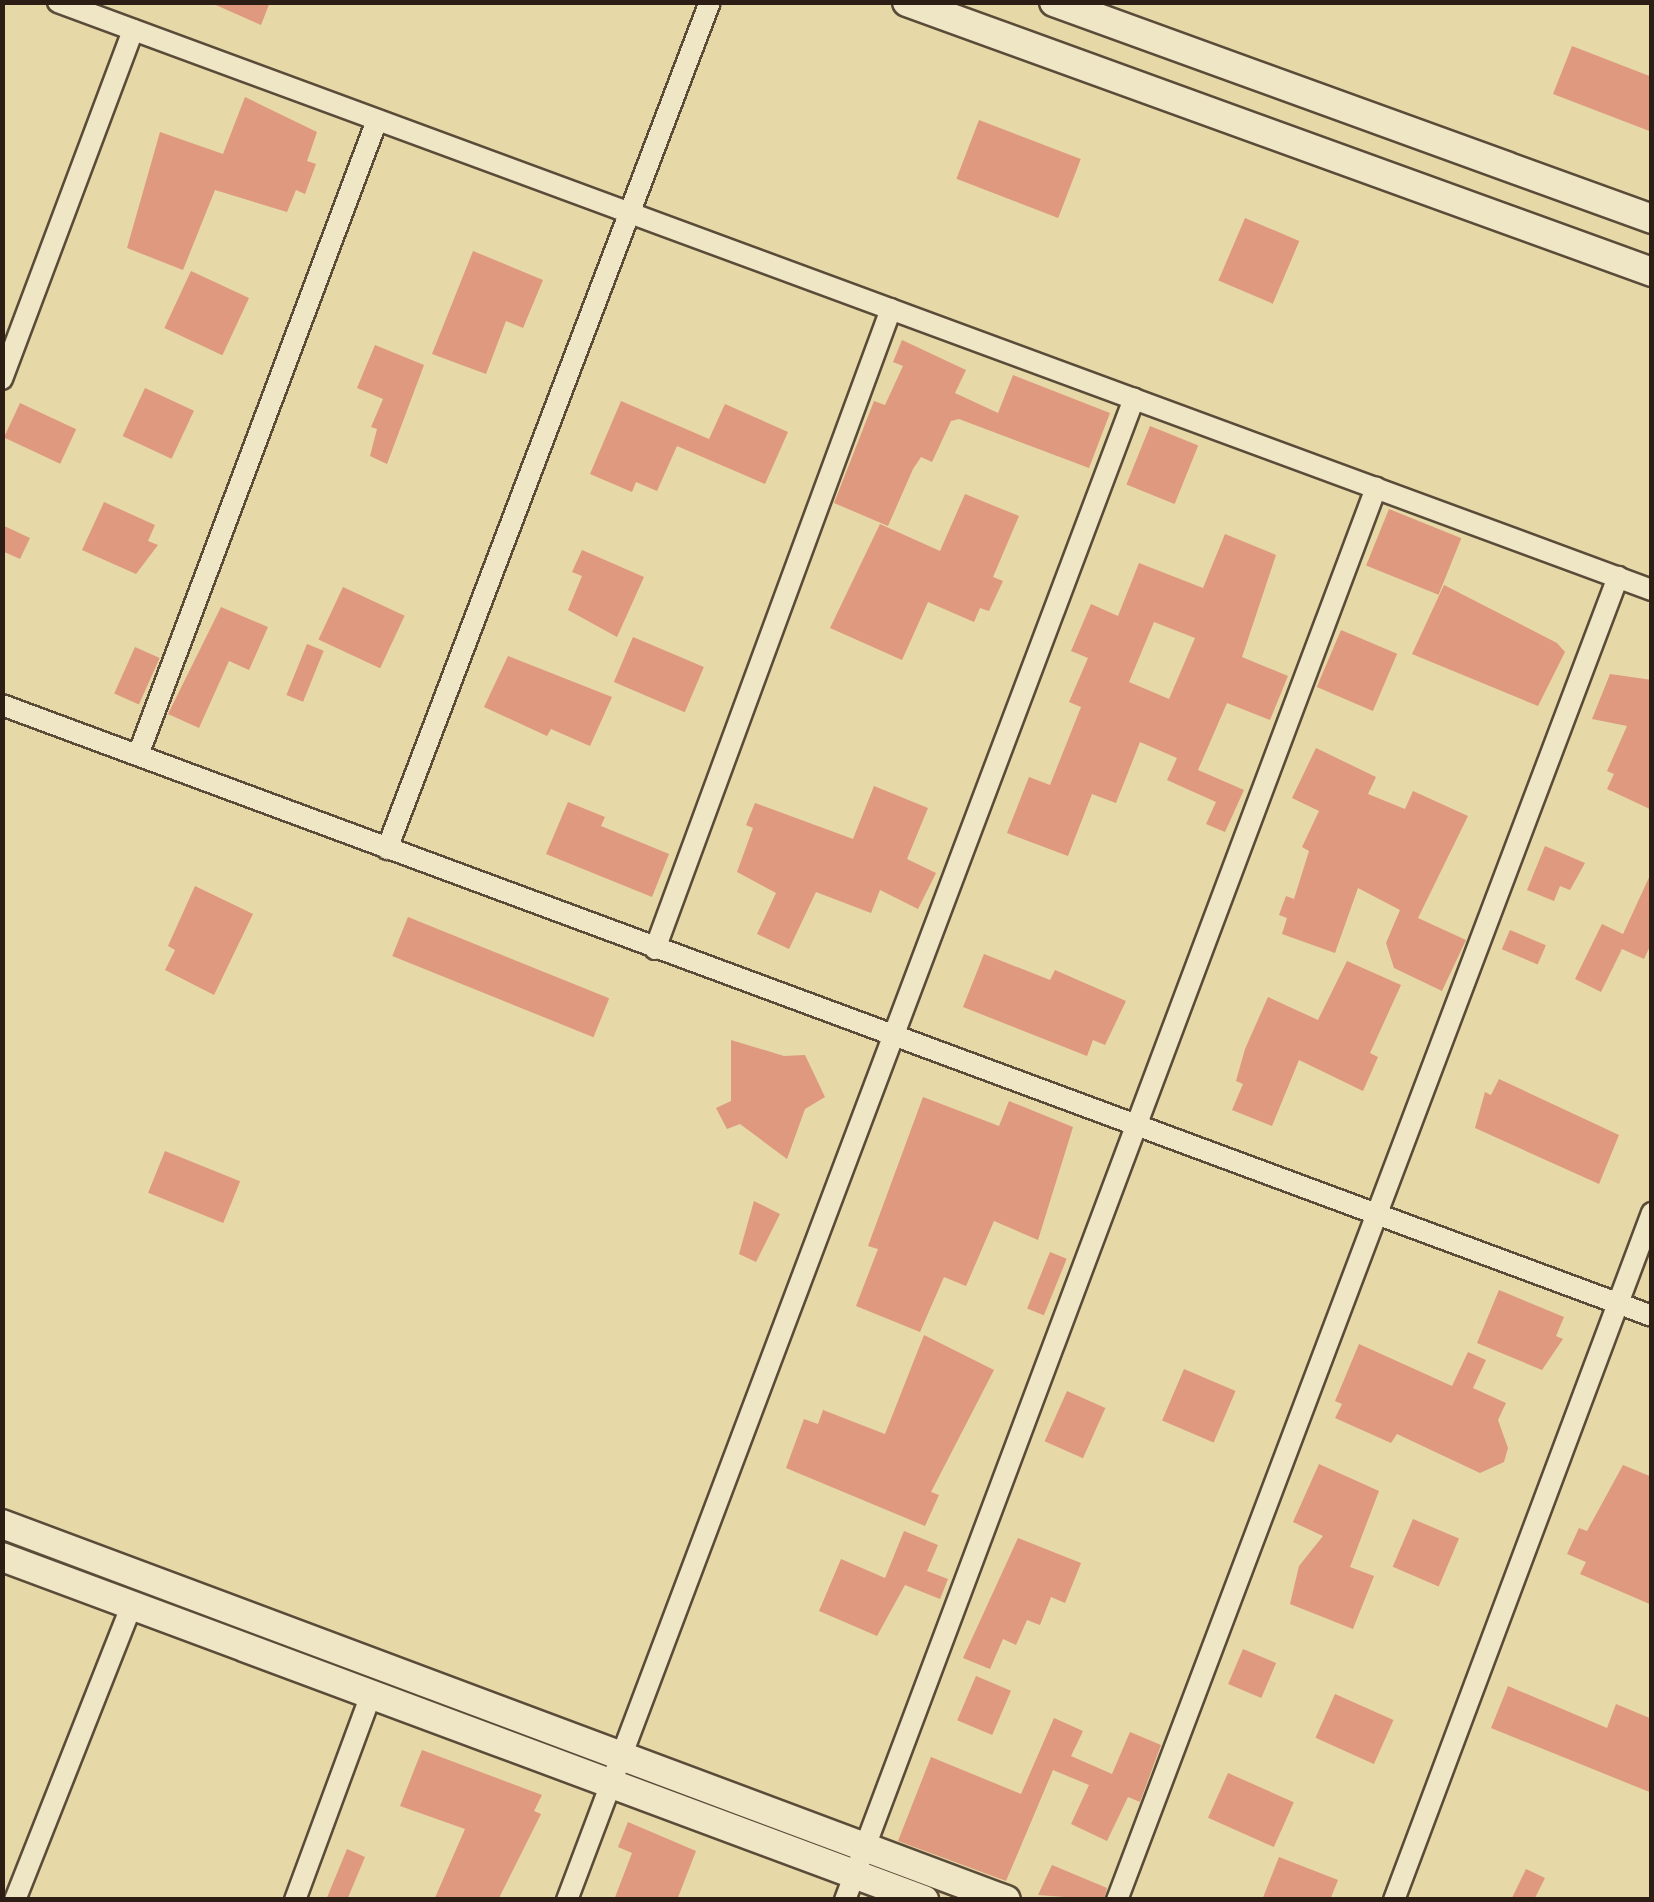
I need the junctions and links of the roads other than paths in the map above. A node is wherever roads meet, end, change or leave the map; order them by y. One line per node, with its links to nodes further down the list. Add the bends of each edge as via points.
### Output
1 (58, 2): 5 (street)
2 (710, 2): 7 (street)
3 (907, 2): 9 (main road)
4 (1054, 2): 8 (main road)
5 (133, 30): 6 (street); 11 (street)
6 (377, 120): 7 (street); 17 (street)
7 (634, 215): 10 (street); 18 (street)
8 (1652, 218)
9 (1652, 272)
10 (891, 310): 12 (street); 19 (street)
11 (2, 379)
12 (1134, 399): 13 (street); 20 (street)
13 (1376, 488): 14 (street); 21 (street)
14 (1618, 577): 15 (street); 23 (street)
15 (1652, 590)
16 (2, 705): 17 (street)
17 (138, 755): 18 (street)
18 (388, 848): 19 (street)
19 (656, 949): 20 (street)
20 (888, 1036): 21 (street); 30 (street)
21 (1138, 1128): 23 (street); 31 (street)
22 (1652, 1213): 24 (street)
23 (1377, 1216): 24 (street); 37 (street)
24 (1618, 1304): 25 (street); 38 (street)
25 (1652, 1316)
26 (2, 1524): 30 (main road)
27 (2, 1557): 28 (main road)
28 (132, 1604): 29 (main road); 32 (street)
29 (371, 1694): 30 (main road); 33 (street)
30 (615, 1770): 31 (main road); 34 (street)
31 (855, 1874): 35 (main road); 36 (main road)
32 (16, 1900)
33 (295, 1900)
34 (567, 1900)
35 (924, 1900)
36 (1006, 1900)
37 (1118, 1900)
38 (1394, 1900)

